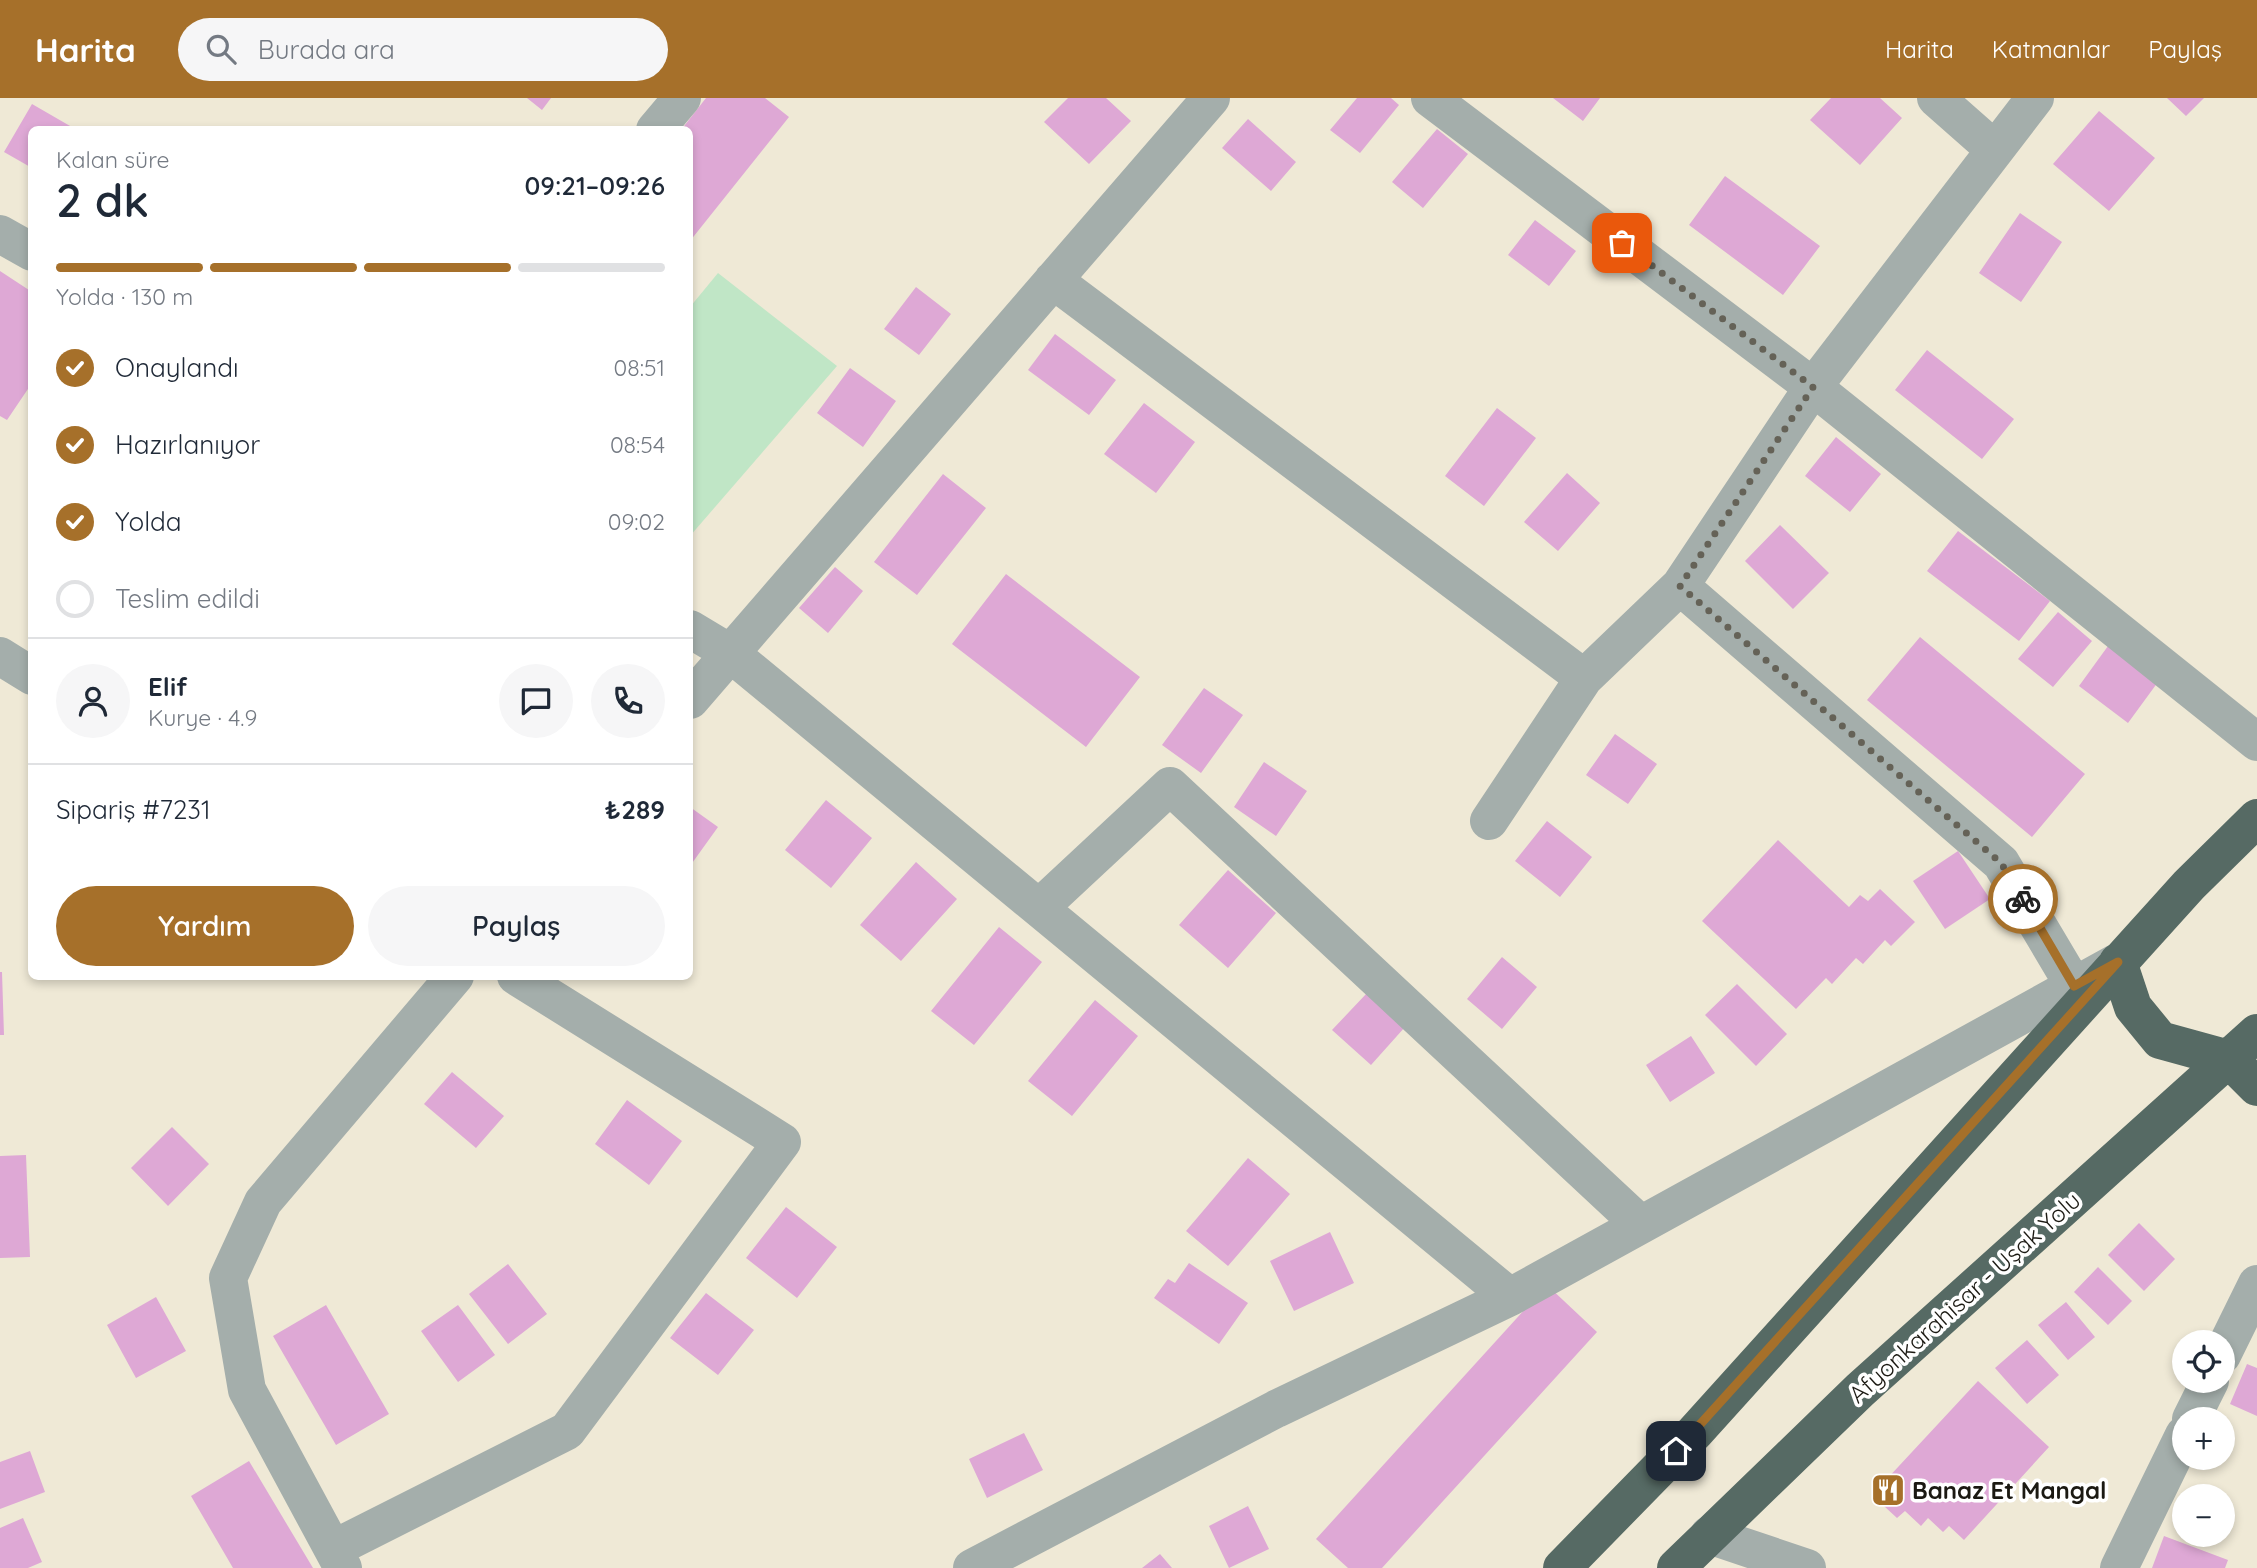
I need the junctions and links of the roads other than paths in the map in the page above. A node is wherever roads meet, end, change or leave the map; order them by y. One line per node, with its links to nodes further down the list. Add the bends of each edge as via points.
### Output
1 (682, 98): 6 (street)
2 (1211, 98): 10 (street)
3 (1430, 98): 11 (street)
4 (1936, 98): 7 (street)
5 (2035, 98): 7 (street)
6 (658, 126)
7 (1995, 150): 11 (street)
8 (0, 234): 9 (street)
9 (28, 250)
10 (1053, 280): 14 (street); 17 (street)
11 (1813, 387): 12 (street); 19 (street)
12 (1680, 586): 17 (street); 26 (street, via 2001,863)
13 (693, 631): 14 (street)
14 (730, 653): 18 (street); 22 (street)
15 (0, 656): 16 (street)
16 (28, 674)
17 (1584, 678): 21 (street)
18 (693, 697)
19 (2257, 742)
20 (2257, 818): 23 (highway)
21 (1489, 821)
22 (1039, 908): 30 (street, via 1170,786); 32 (street)
23 (2118, 962): 26 (street); 28 (highway, via 2133,1007 2160,1040); 38 (highway, via 1695,1432)
24 (453, 980): 36 (street, via 263,1202 228,1278 247,1390)
25 (522, 980): 36 (street, via 782,1142 567,1432)
26 (2074, 986): 30 (street)
27 (2257, 1033): 28 (highway, Afyonkarahisar - Uşak Yolu)
28 (2229, 1059): 29 (highway); 35 (highway, Afyonkarahisar - Uşak Yolu, via 1860,1390)
29 (2257, 1087)
30 (1641, 1225): 32 (street)
31 (2257, 1284): 33 (street)
32 (1510, 1297): 37 (street, via 1276,1409)
33 (2234, 1330)
34 (2172, 1459): 41 (street)
35 (1709, 1535): 39 (highway, Afyonkarahisar - Uşak Yolu); 40 (street)
36 (338, 1559)
37 (972, 1568)
38 (1562, 1568)
39 (1676, 1568)
40 (1807, 1568)
41 (2119, 1568)

